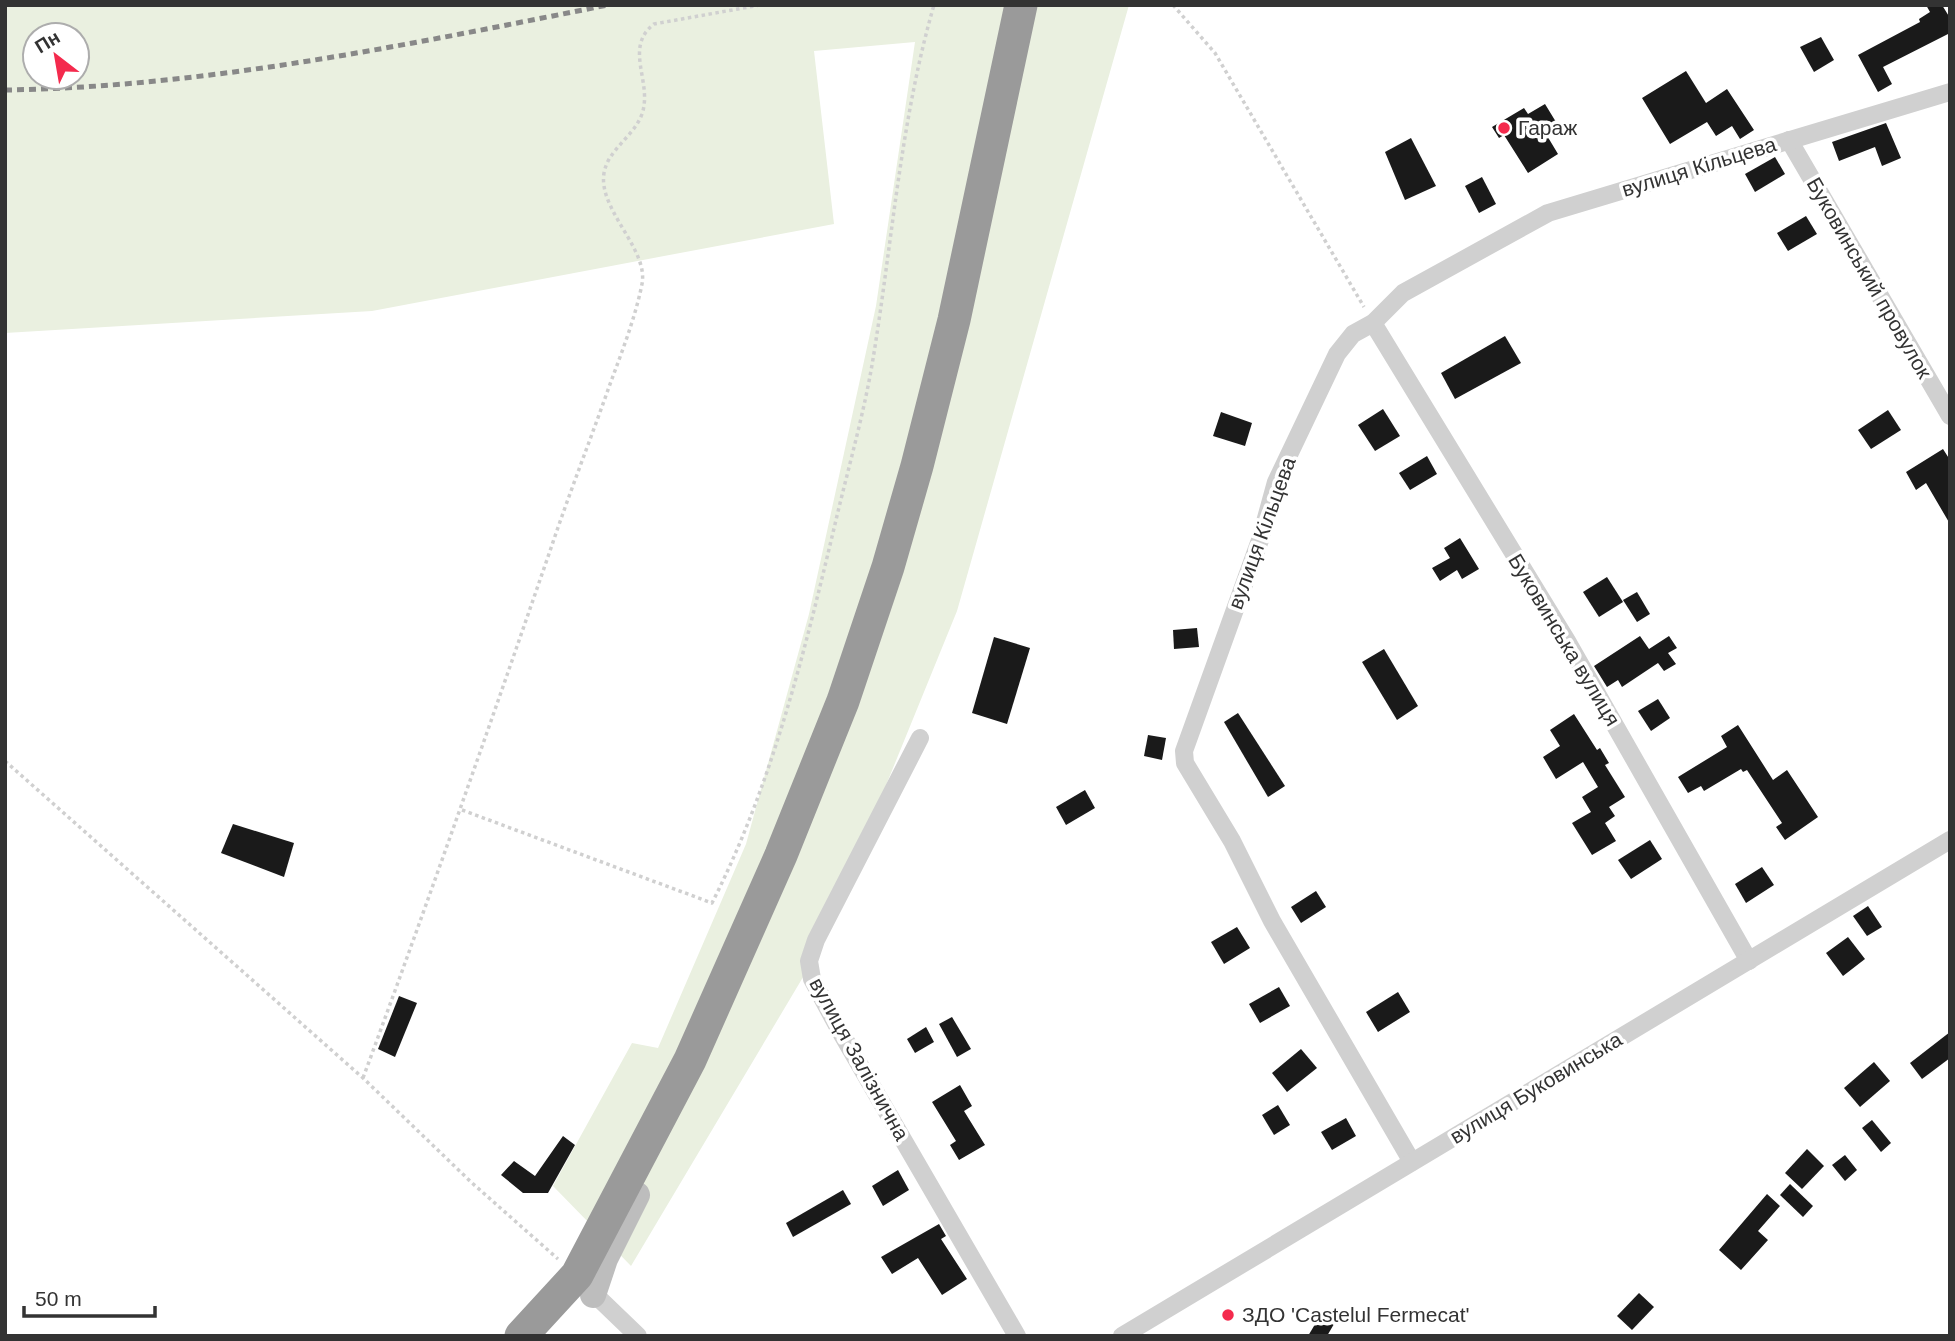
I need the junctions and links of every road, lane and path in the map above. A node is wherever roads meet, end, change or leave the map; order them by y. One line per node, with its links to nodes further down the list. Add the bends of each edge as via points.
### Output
1 (760, 5): 11 (path, via 654,24 643,32 638,50 643,111 632,134 616,145 605,165 603,183 608,203 642,265 643,282)
2 (934, 5): 11 (path, via 897,195 872,369 813,619 740,848 712,902)
3 (1021, 5): 16 (highway, via 951,331 888,566 843,701 782,855)
4 (1173, 5): 7 (path, via 1215,53)
5 (1950, 92): 6 (street, вулиця Кільцева)
6 (1789, 140): 7 (street, вулиця Кільцева, via 1548,213 1403,293); 8 (street, Буковинський провулок)
7 (1373, 323): 13 (street, Буковинська вулиця, via 1567,641); 15 (street, вулиця Кільцева, via 1353,334 1337,354 1276,482 1260,540 1184,751 1185,763 1232,841 1272,921)
8 (1950, 416)
9 (920, 738): 19 (street, вулиця Залізнична, via 809,961 812,979 840,1031)
10 (5, 761): 14 (path)
11 (462, 810): 14 (path)
12 (1950, 840): 13 (street, вулиця Буковинська)
13 (1749, 961): 15 (street, вулиця Буковинська)
14 (363, 1079): 16 (path)
15 (1412, 1162): 20 (street, вулиця Буковинська)
16 (585, 1286): 17 (highway); 18 (street)
17 (521, 1336)
18 (638, 1336)
19 (1017, 1336)
20 (1122, 1336)

